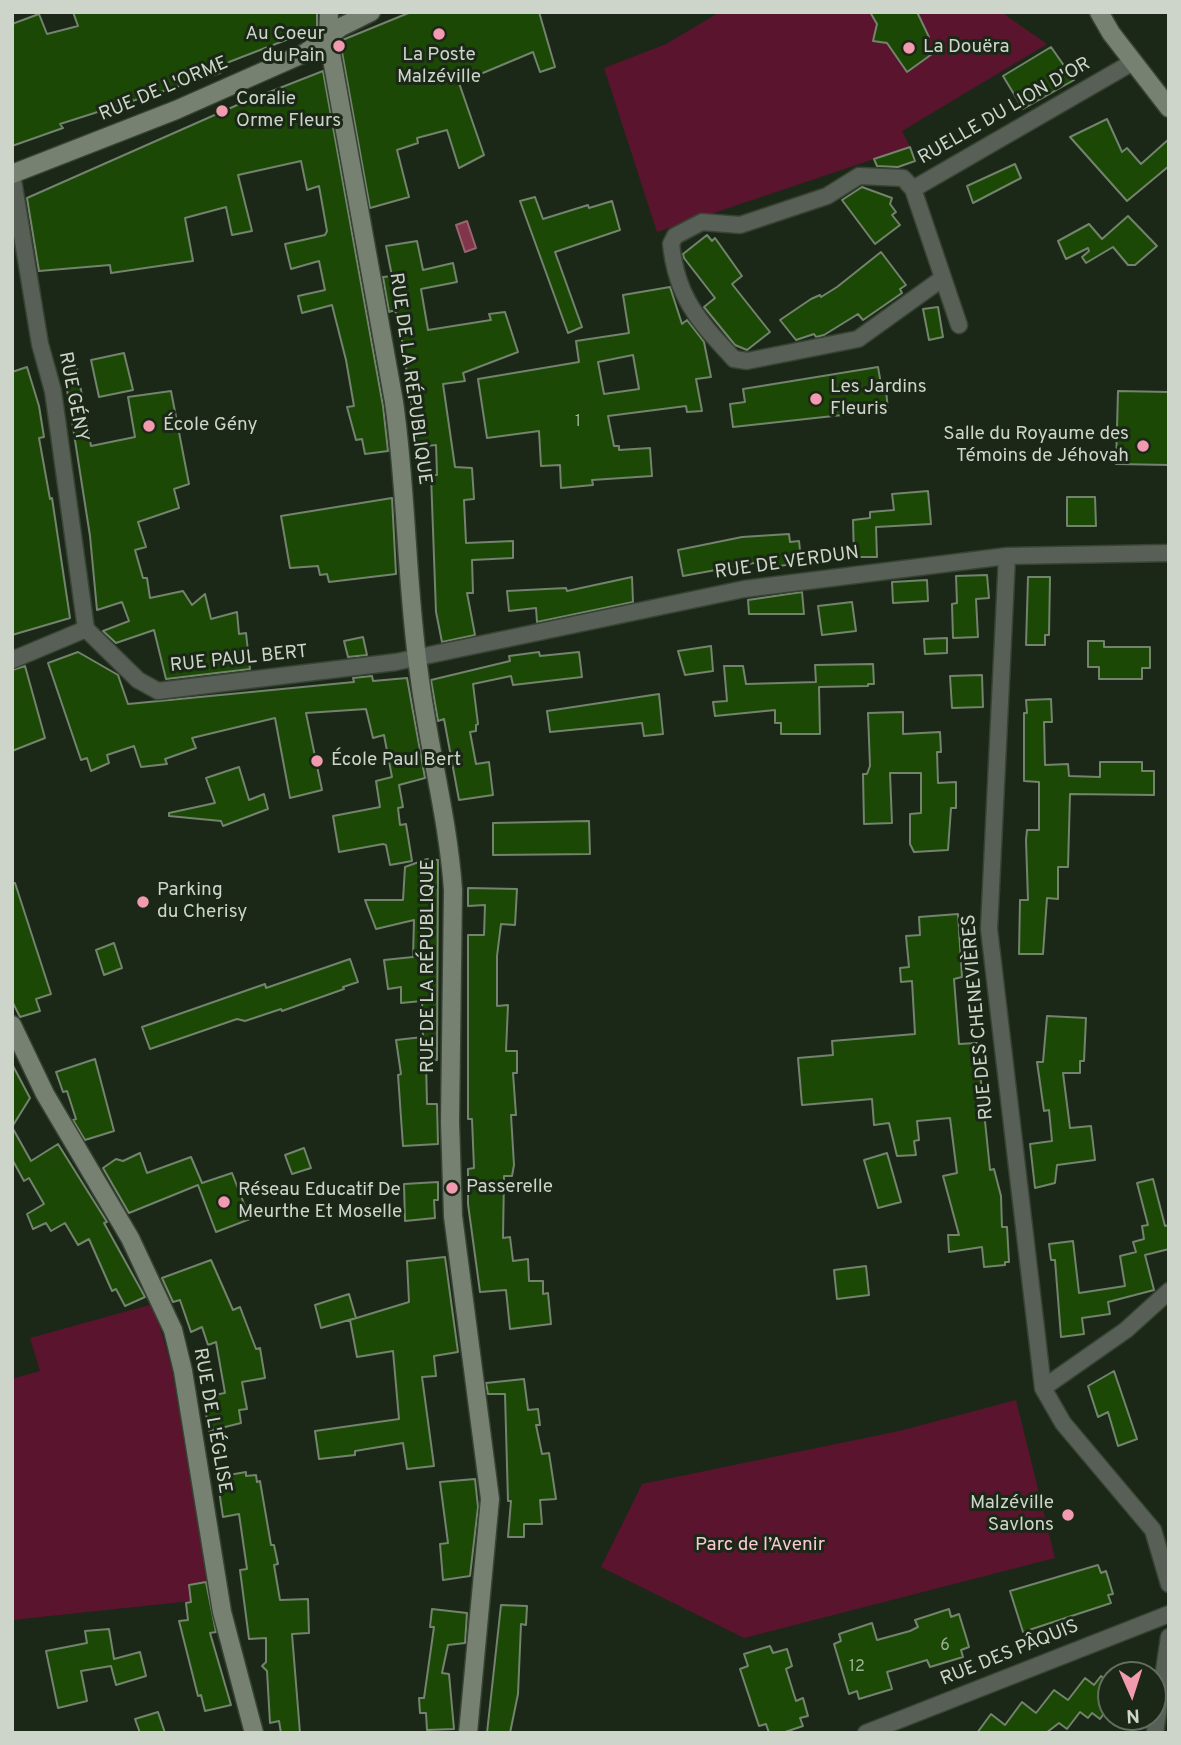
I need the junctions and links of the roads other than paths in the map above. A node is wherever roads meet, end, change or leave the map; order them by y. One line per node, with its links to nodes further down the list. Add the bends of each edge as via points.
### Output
1 (329, 12): 4 (main road, RUE DE LA RÉPUBLIQUE)
2 (371, 12): 4 (main road, RUE DE L'ORME)
3 (1099, 12): 5 (main road)
4 (328, 37): 7 (main road, RUE DE L'ORME, via 305,53 176,110); 14 (main road, RUE DE LA RÉPUBLIQUE, via 394,402)
5 (1133, 62): 6 (main road); 8 (street, RUELLE DU LION D'OR)
6 (1169, 108)
7 (12, 174): 13 (street, RUE GÉNY, via 40,344 53,391)
8 (913, 189): 9 (street, RUELLE DU LION D'OR); 9 (street, via 903,178 864,175 827,196 740,225 712,221 689,227 671,244 684,297 692,313 734,359 747,361 858,339)
9 (943, 278): 10 (street, RUELLE DU LION D'OR)
10 (959, 325)
11 (1169, 553): 12 (street, RUE DE VERDUN)
12 (1006, 556): 14 (street, RUE DE VERDUN, via 744,589); 18 (street, RUE DES CHENEVIÈRES, via 989,929)
13 (86, 629): 14 (street, RUE PAUL BERT, via 138,680 158,691); 15 (street)
14 (417, 657): 24 (main road, RUE DE LA RÉPUBLIQUE, via 451,853 453,1216 490,1499)
15 (12, 660)
16 (12, 1025): 23 (main road, RUE DE L'ÉGLISE, via 45,1094 130,1238 173,1330 184,1371 222,1612)
17 (1169, 1291): 18 (street, via 1126,1331)
18 (1043, 1388): 19 (street, via 1063,1423 1153,1530)
19 (1169, 1584)
20 (1169, 1614): 25 (street, RUE DES PÂQUIS)
21 (1169, 1637): 22 (street)
22 (1167, 1661)
23 (254, 1733)
24 (468, 1733)
25 (866, 1733)

